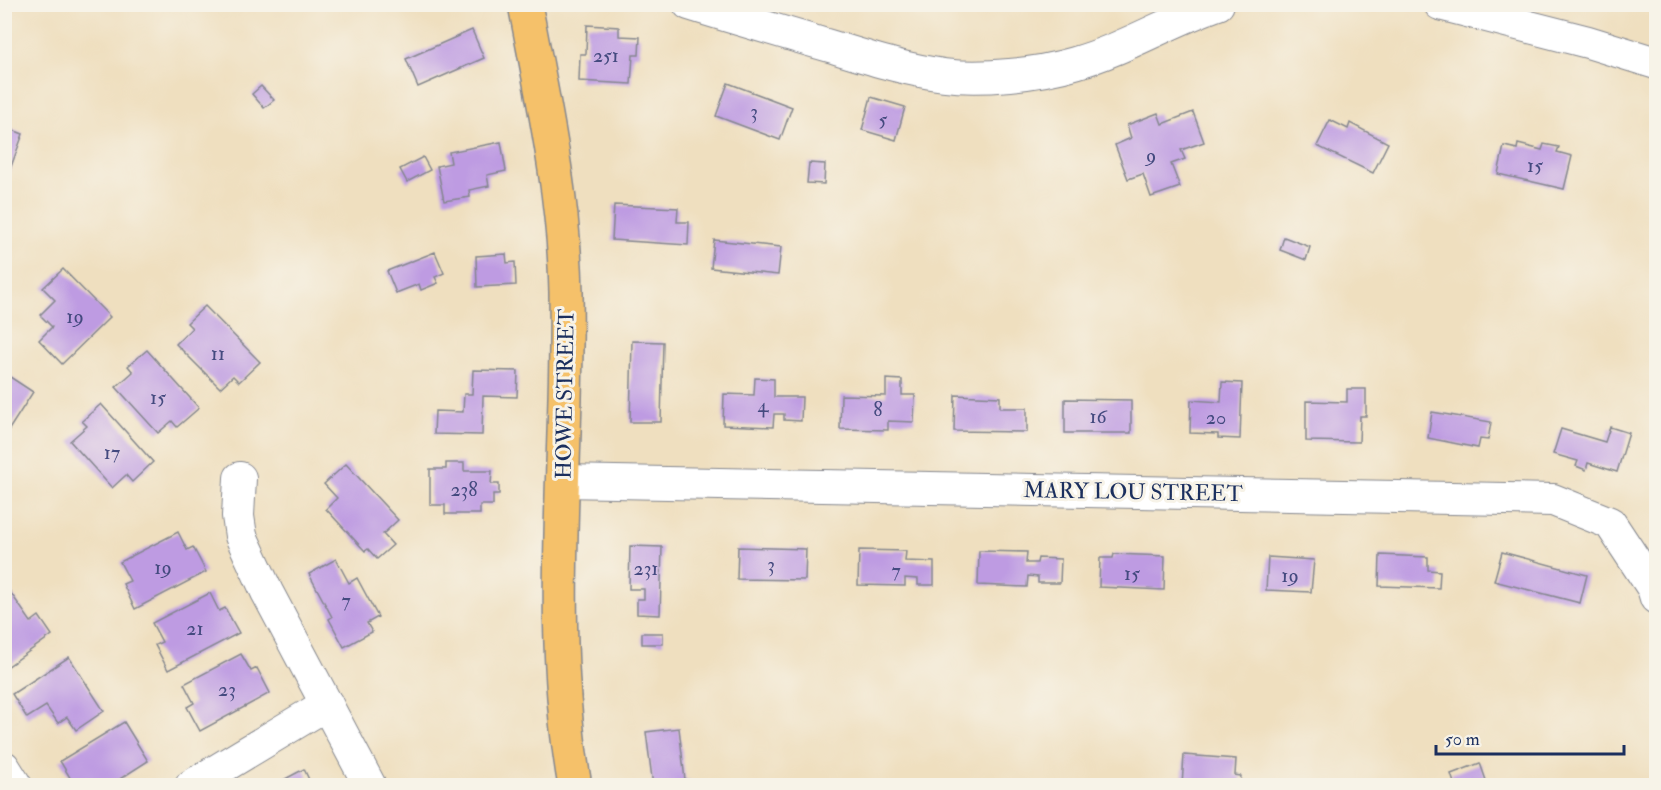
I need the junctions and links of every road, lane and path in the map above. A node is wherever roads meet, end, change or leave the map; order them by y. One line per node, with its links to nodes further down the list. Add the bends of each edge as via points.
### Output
1 (525, 4): 7 (main road, HOWE STREET, via 558,185 563,243)
2 (689, 4): 3 (street, via 906,68 945,75 1040,71 1075,63)
3 (1218, 4)
4 (1440, 4): 5 (street)
5 (1656, 63)
6 (240, 478): 9 (street, via 241,536)
7 (563, 481): 8 (street, MARY LOU STREET, via 1553,500 1610,523); 14 (main road, HOWE STREET, via 563,697)
8 (1656, 598)
9 (327, 704): 12 (street); 13 (street)
10 (4, 767): 11 (street)
11 (16, 786)
12 (191, 786)
13 (370, 786)
14 (576, 786)

